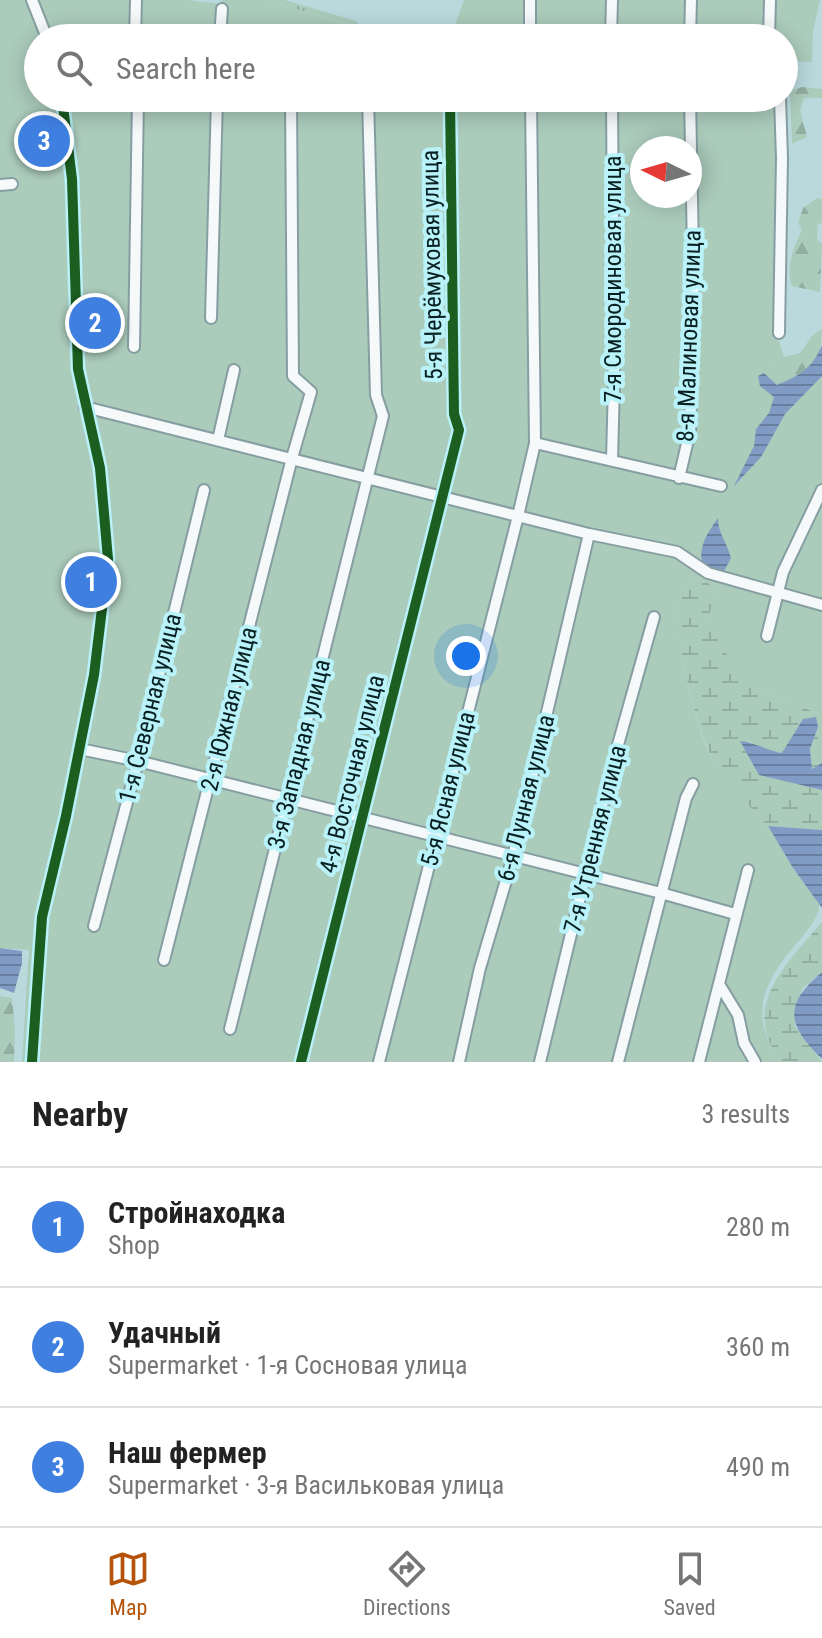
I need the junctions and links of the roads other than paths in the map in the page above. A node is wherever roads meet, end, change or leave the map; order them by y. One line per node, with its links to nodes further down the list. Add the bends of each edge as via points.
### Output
1 (32, 0): 8 (street)
2 (136, 0): 9 (street)
3 (530, 0): 11 (street)
4 (612, 0): 12 (street)
5 (691, 0): 13 (street)
6 (770, 0): 14 (street)
7 (222, 9): 10 (street)
8 (41, 24)
9 (135, 24)
10 (221, 24)
11 (530, 24)
12 (611, 24)
13 (690, 24)
14 (769, 24)
15 (64, 112): 29 (street, via 72,179 75,334)
16 (138, 112): 27 (street)
17 (217, 112): 25 (street)
18 (291, 112): 33 (street, 2-я Южная улица, via 293,376 311,392)
19 (368, 112): 35 (street, 3-я Западная улица, via 376,395 383,416)
20 (450, 112): 30 (street, 5-я Черёмуховая улица, via 454,414)
21 (531, 112): 32 (street, 5-я Ясная улица)
22 (612, 112): 34 (street, 7-я Смородиновая улица)
23 (690, 112): 36 (street, 8-я Малиновая улица, via 690,431)
24 (780, 112): 26 (street)
25 (211, 318)
26 (779, 333)
27 (134, 347)
28 (234, 370): 31 (street)
29 (85, 407): 31 (street); 47 (street, via 100,468 108,559)
30 (459, 430): 40 (street, 4-я Восточная улица)
31 (218, 440): 33 (street)
32 (535, 443): 34 (street); 41 (street, 5-я Ясная улица)
33 (292, 458): 35 (street); 49 (street, 2-я Южная улица)
34 (612, 460): 36 (street)
35 (369, 478): 40 (street); 51 (street, 3-я Западная улица)
36 (679, 478): 37 (street)
37 (721, 486)
38 (204, 490): 48 (street, 1-я Северная улица)
39 (822, 490): 43 (street)
40 (442, 496): 41 (street); 52 (street, 4-я Восточная улица)
41 (518, 516): 42 (street); 53 (street, 5-я Ясная улица)
42 (589, 534): 43 (street, via 677,552 708,573); 54 (street, 6-я Лунная улица)
43 (776, 594): 44 (street); 46 (street)
44 (822, 605)
45 (654, 617): 56 (street, 7-я Утренняя улица)
46 (767, 636)
47 (80, 749): 48 (street); 63 (street, via 42,917)
48 (138, 761): 49 (street); 59 (street, 1-я Северная улица)
49 (211, 780): 51 (street); 60 (street, 2-я Южная улица)
50 (693, 784): 57 (street)
51 (287, 801): 52 (street); 62 (street, 3-я Западная улица)
52 (361, 819): 53 (street); 64 (street, 4-я Восточная улица)
53 (436, 837): 54 (street); 65 (street, 5-я Ясная улица)
54 (513, 857): 56 (street); 66 (street, 6-я Лунная улица)
55 (748, 870): 58 (street)
56 (586, 875): 57 (street); 67 (street, 7-я Утренняя улица)
57 (661, 893): 58 (street); 68 (street)
58 (735, 914): 61 (street)
59 (94, 926)
60 (164, 960)
61 (719, 984): 69 (street); 70 (street, via 738,1015)
62 (230, 1029)
63 (32, 1062)
64 (301, 1062)
65 (379, 1062)
66 (459, 1062)
67 (540, 1062)
68 (618, 1062)
69 (699, 1062)
70 (755, 1062)

